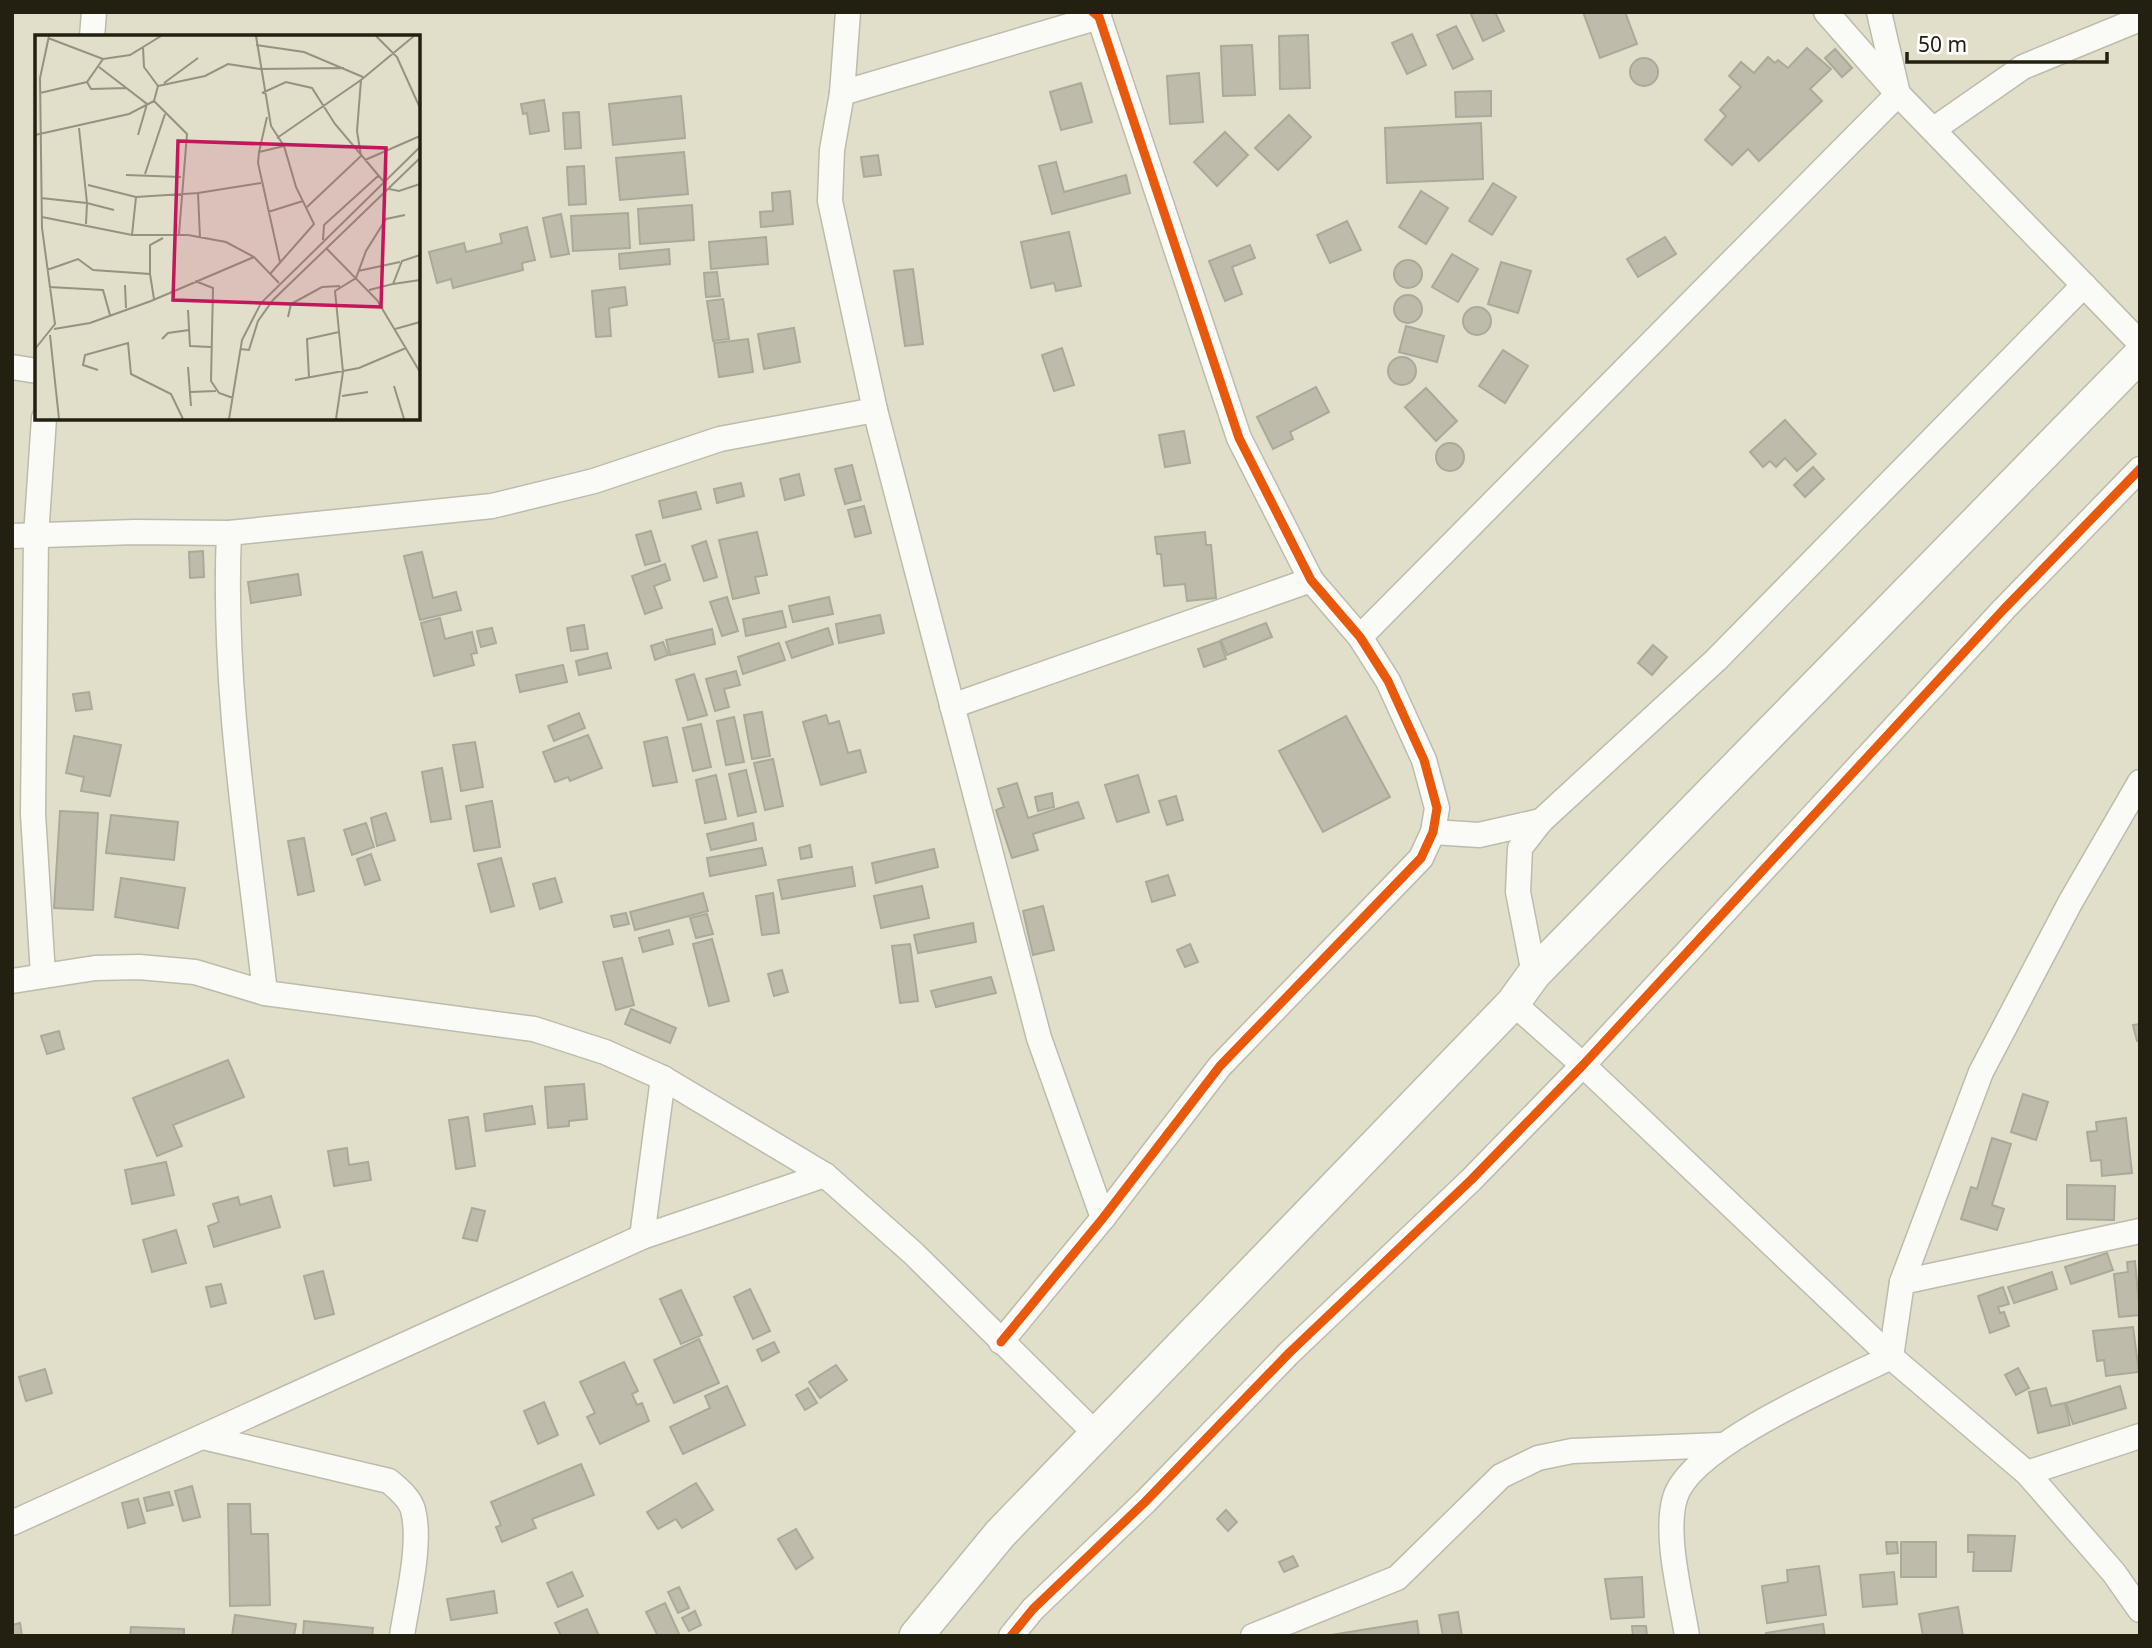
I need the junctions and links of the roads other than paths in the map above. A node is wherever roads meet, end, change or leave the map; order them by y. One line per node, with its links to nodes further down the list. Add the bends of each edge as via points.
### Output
1 (94, 12): 7 (street)
2 (848, 12): 8 (street)
3 (1826, 12): 9 (street)
4 (1879, 12): 9 (street)
5 (1096, 15): 8 (street); 21 (street, via 1239,438)
6 (2140, 19): 10 (street, via 2023,67)
7 (92, 35)
8 (842, 93): 16 (street, via 832,150 830,201)
9 (1898, 94): 10 (street); 22 (street)
10 (1934, 129): 11 (street)
11 (2084, 285): 12 (street); 25 (street, via 1716,660)
12 (2140, 343)
13 (2140, 355): 27 (main road)
14 (12, 367): 15 (street)
15 (35, 370)
16 (875, 410): 19 (street, via 720,439 594,481 492,506); 23 (street)
17 (44, 420): 20 (street)
18 (2140, 469): 32 (street, via 2004,609)
19 (229, 533): 20 (street); 30 (street, via 227,576 236,731)
20 (24, 536): 28 (street)
21 (1311, 580): 22 (street); 23 (street)
22 (1360, 637): 26 (street, via 1388,681 1424,760 1437,808)
23 (952, 705): 35 (street, via 1039,1038)
24 (2140, 782): 38 (street, via 1981,1072)
25 (1541, 821): 26 (street, via 1479,835); 27 (street, via 1520,848 1518,892)
26 (1433, 832): 35 (street, via 1421,858 1220,1066)
27 (1534, 974): 31 (main road)
28 (43, 975): 29 (street); 30 (street, via 139,967 195,972)
29 (12, 981)
30 (265, 993): 33 (street, via 534,1029 605,1052)
31 (1513, 1003): 32 (street); 41 (main road)
32 (1583, 1065): 40 (street); 50 (street, via 1471,1180 1289,1353)
33 (663, 1078): 34 (street); 37 (street)
34 (825, 1175): 37 (street); 39 (street, via 913,1253)
35 (1103, 1218): 39 (street)
36 (2140, 1231): 38 (street)
37 (642, 1237): 43 (street)
38 (1902, 1282): 40 (street)
39 (1001, 1342): 41 (street)
40 (1891, 1357): 44 (street); 45 (street)
41 (1097, 1435): 49 (main road, via 1000,1534)
42 (2140, 1436): 45 (street)
43 (203, 1437): 46 (street); 48 (street, via 389,1481 401,1491 413,1508 415,1532)
44 (1722, 1444): 51 (street, via 1572,1451 1538,1458 1501,1476 1397,1578); 52 (street, via 1690,1474 1675,1496 1671,1524)
45 (2027, 1473): 47 (street)
46 (12, 1523)
47 (2140, 1610)
48 (402, 1636)
49 (916, 1636)
50 (1011, 1636)
51 (1253, 1636)
52 (1687, 1636)

